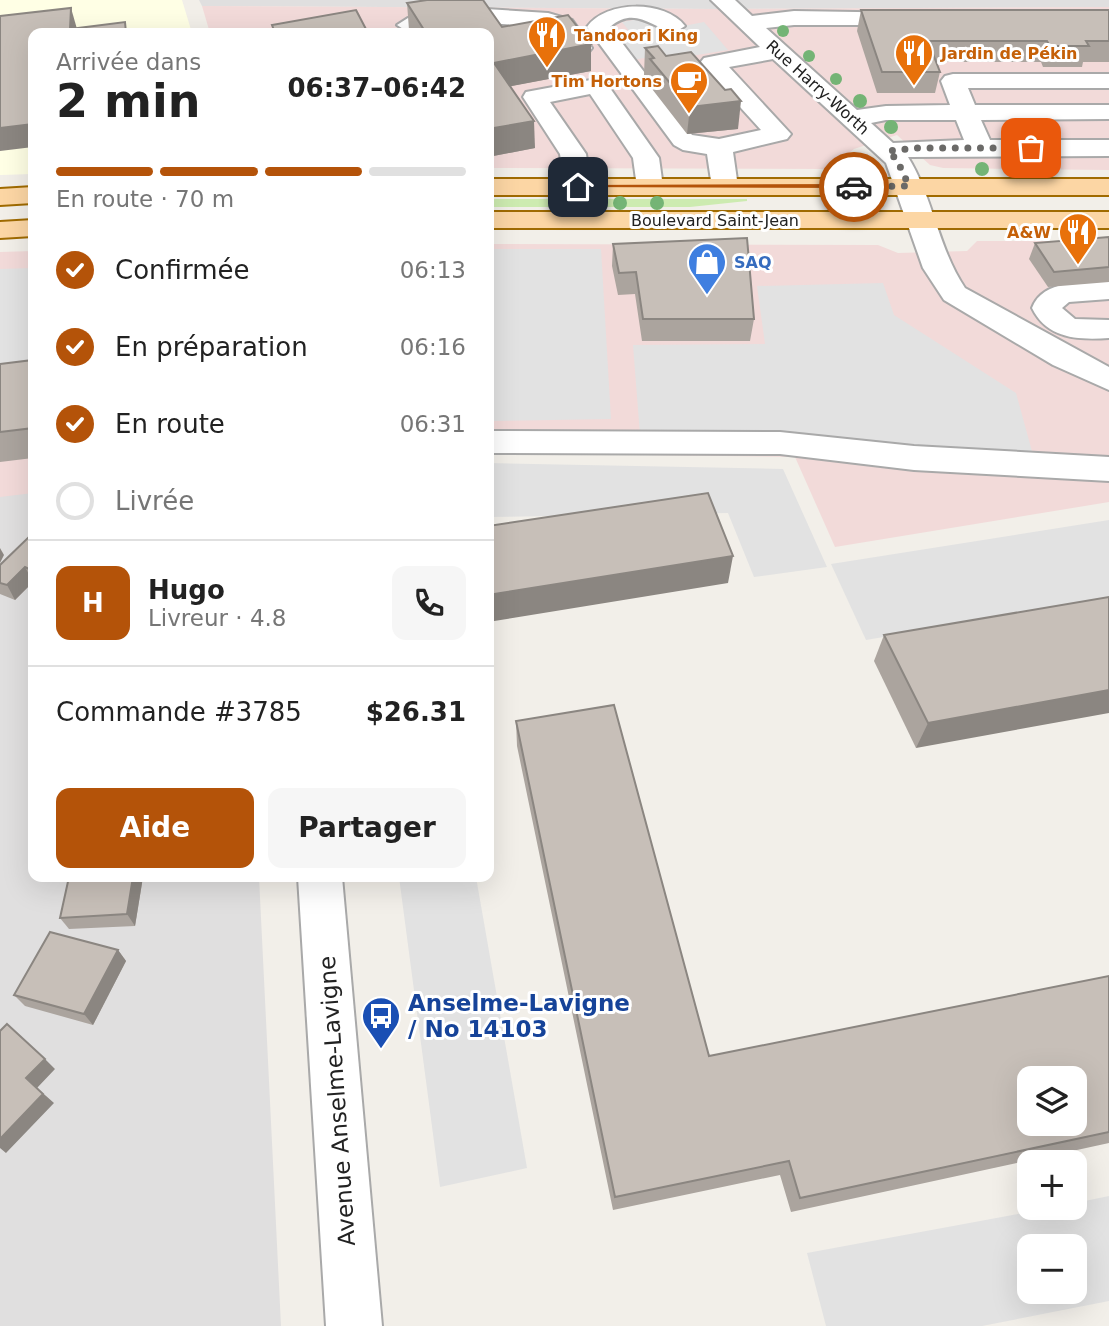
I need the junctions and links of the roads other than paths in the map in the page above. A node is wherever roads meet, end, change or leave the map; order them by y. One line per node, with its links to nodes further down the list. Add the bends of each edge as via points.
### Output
1 (722, 0): 3 (street, Rue Harry-Worth)
2 (931, 18): 3 (street, via 786,18)
3 (748, 23): 7 (street, Rue Harry-Worth)
4 (408, 24): 10 (street, via 471,15 559,23 603,77)
5 (674, 26): 6 (street); 8 (street, via 701,58); 14 (street, via 664,15 648,12 606,18 598,27 683,140)
6 (638, 32)
7 (778, 51): 8 (street); 13 (street, Rue Harry-Worth)
8 (701, 65): 14 (street, via 778,134)
9 (1109, 81): 11 (street, via 953,81)
10 (596, 86): 20 (street, via 535,97 573,154); 21 (street, via 646,158)
11 (965, 112): 12 (street); 13 (street); 15 (street)
12 (1109, 112)
13 (852, 118): 17 (street, Rue Harry-Worth)
14 (719, 147): 22 (street)
15 (980, 148): 16 (street); 17 (street)
16 (1109, 148)
17 (888, 151): 18 (street, Rue Harry-Worth)
18 (909, 186): 22 (main road, Boulevard Saint-Jean); 23 (main road, Boulevard Saint-Jean); 27 (street, Rue Harry-Worth)
19 (494, 187): 20 (main road, Boulevard Saint-Jean)
20 (578, 187): 21 (main road, Boulevard Saint-Jean)
21 (650, 187): 22 (main road, Boulevard Saint-Jean)
22 (725, 187)
23 (1109, 187)
24 (28, 195): 25 (main road)
25 (0, 197)
26 (494, 220): 27 (main road, Boulevard Saint-Jean)
27 (920, 220): 28 (main road, Boulevard Saint-Jean); 33 (street, Rue Harry-Worth, via 937,268 954,294)
28 (1109, 220)
29 (28, 228): 30 (main road)
30 (0, 230)
31 (1109, 290): 32 (street, via 1063,294 1050,300 1047,308 1057,323)
32 (1109, 329)
33 (1109, 380)
34 (494, 442): 35 (street, via 780,443 914,458)
35 (1109, 468)
36 (320, 882): 37 (street, Avenue Anselme-Lavigne)
37 (354, 1326)

